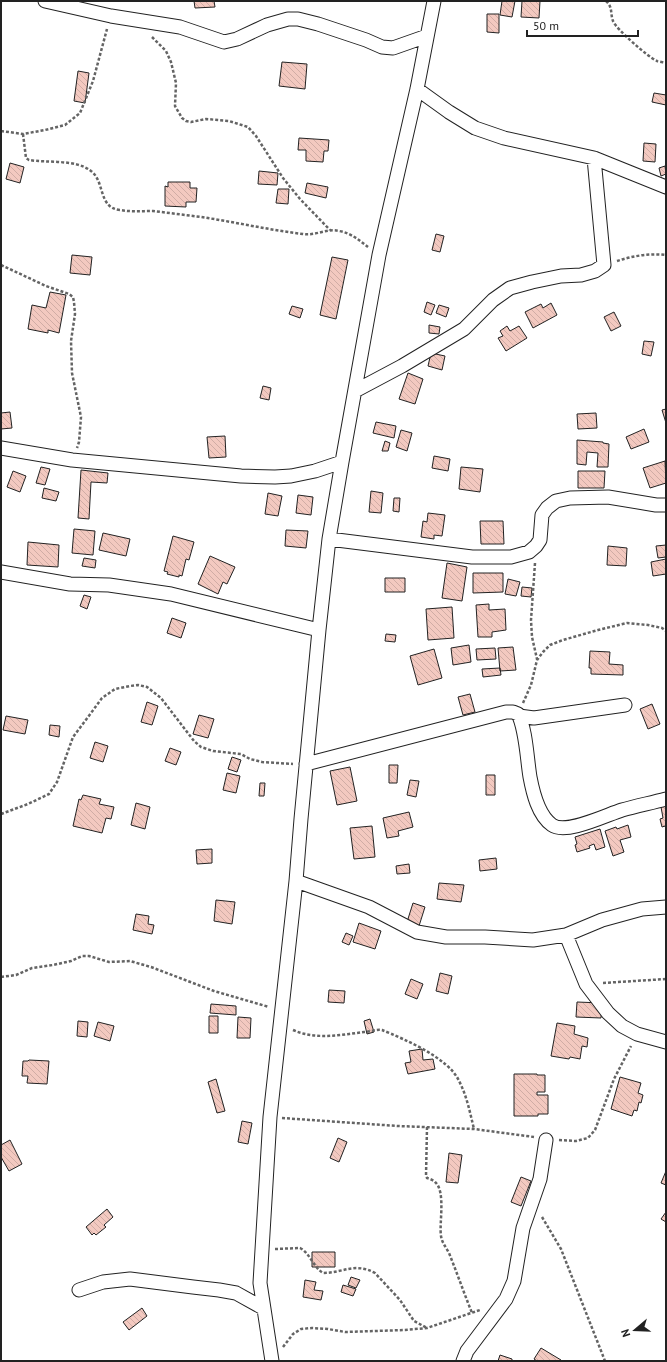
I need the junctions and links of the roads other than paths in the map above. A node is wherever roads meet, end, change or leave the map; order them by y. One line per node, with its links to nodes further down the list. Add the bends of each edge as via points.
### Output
1 (44, 1): 3 (street, via 111,16 180,27 224,42 288,19 298,19 382,47 393,48)
2 (434, 1): 3 (street)
3 (427, 36): 4 (street)
4 (417, 89): 5 (street, via 476,128 504,138); 7 (street, via 379,255)
5 (594, 158): 6 (street); 7 (street, via 604,265 588,273 539,280 510,288 493,300 464,329)
6 (666, 187)
7 (354, 391): 9 (street)
8 (1, 448): 9 (street, via 72,460 242,476 291,476)
9 (342, 462): 11 (street)
10 (666, 505): 11 (street, via 608,498 570,498 556,501 542,515 540,540 536,546 529,552 511,557 472,557)
11 (329, 539): 13 (street)
12 (1, 572): 13 (street, via 70,584 109,584 171,594)
13 (319, 630): 16 (street)
14 (625, 705): 15 (street, via 534,718)
15 (519, 715): 16 (street, via 506,712); 17 (street, via 531,780 540,812 553,826 560,828 580,825 620,810)
16 (306, 765): 18 (street)
17 (666, 799)
18 (296, 881): 20 (street, via 369,907 417,932 446,937 533,940); 24 (street, via 270,1117 260,1283)
19 (666, 907): 20 (street, via 642,909 602,920)
20 (566, 935): 21 (street, via 586,984 608,1013 622,1026 637,1034)
21 (666, 1042)
22 (546, 1140): 26 (street, via 540,1179 523,1228 514,1282 506,1299 467,1351)
23 (79, 1290): 24 (street, via 103,1282 130,1279 236,1293)
24 (263, 1308): 25 (street)
25 (271, 1359)
26 (463, 1361)

